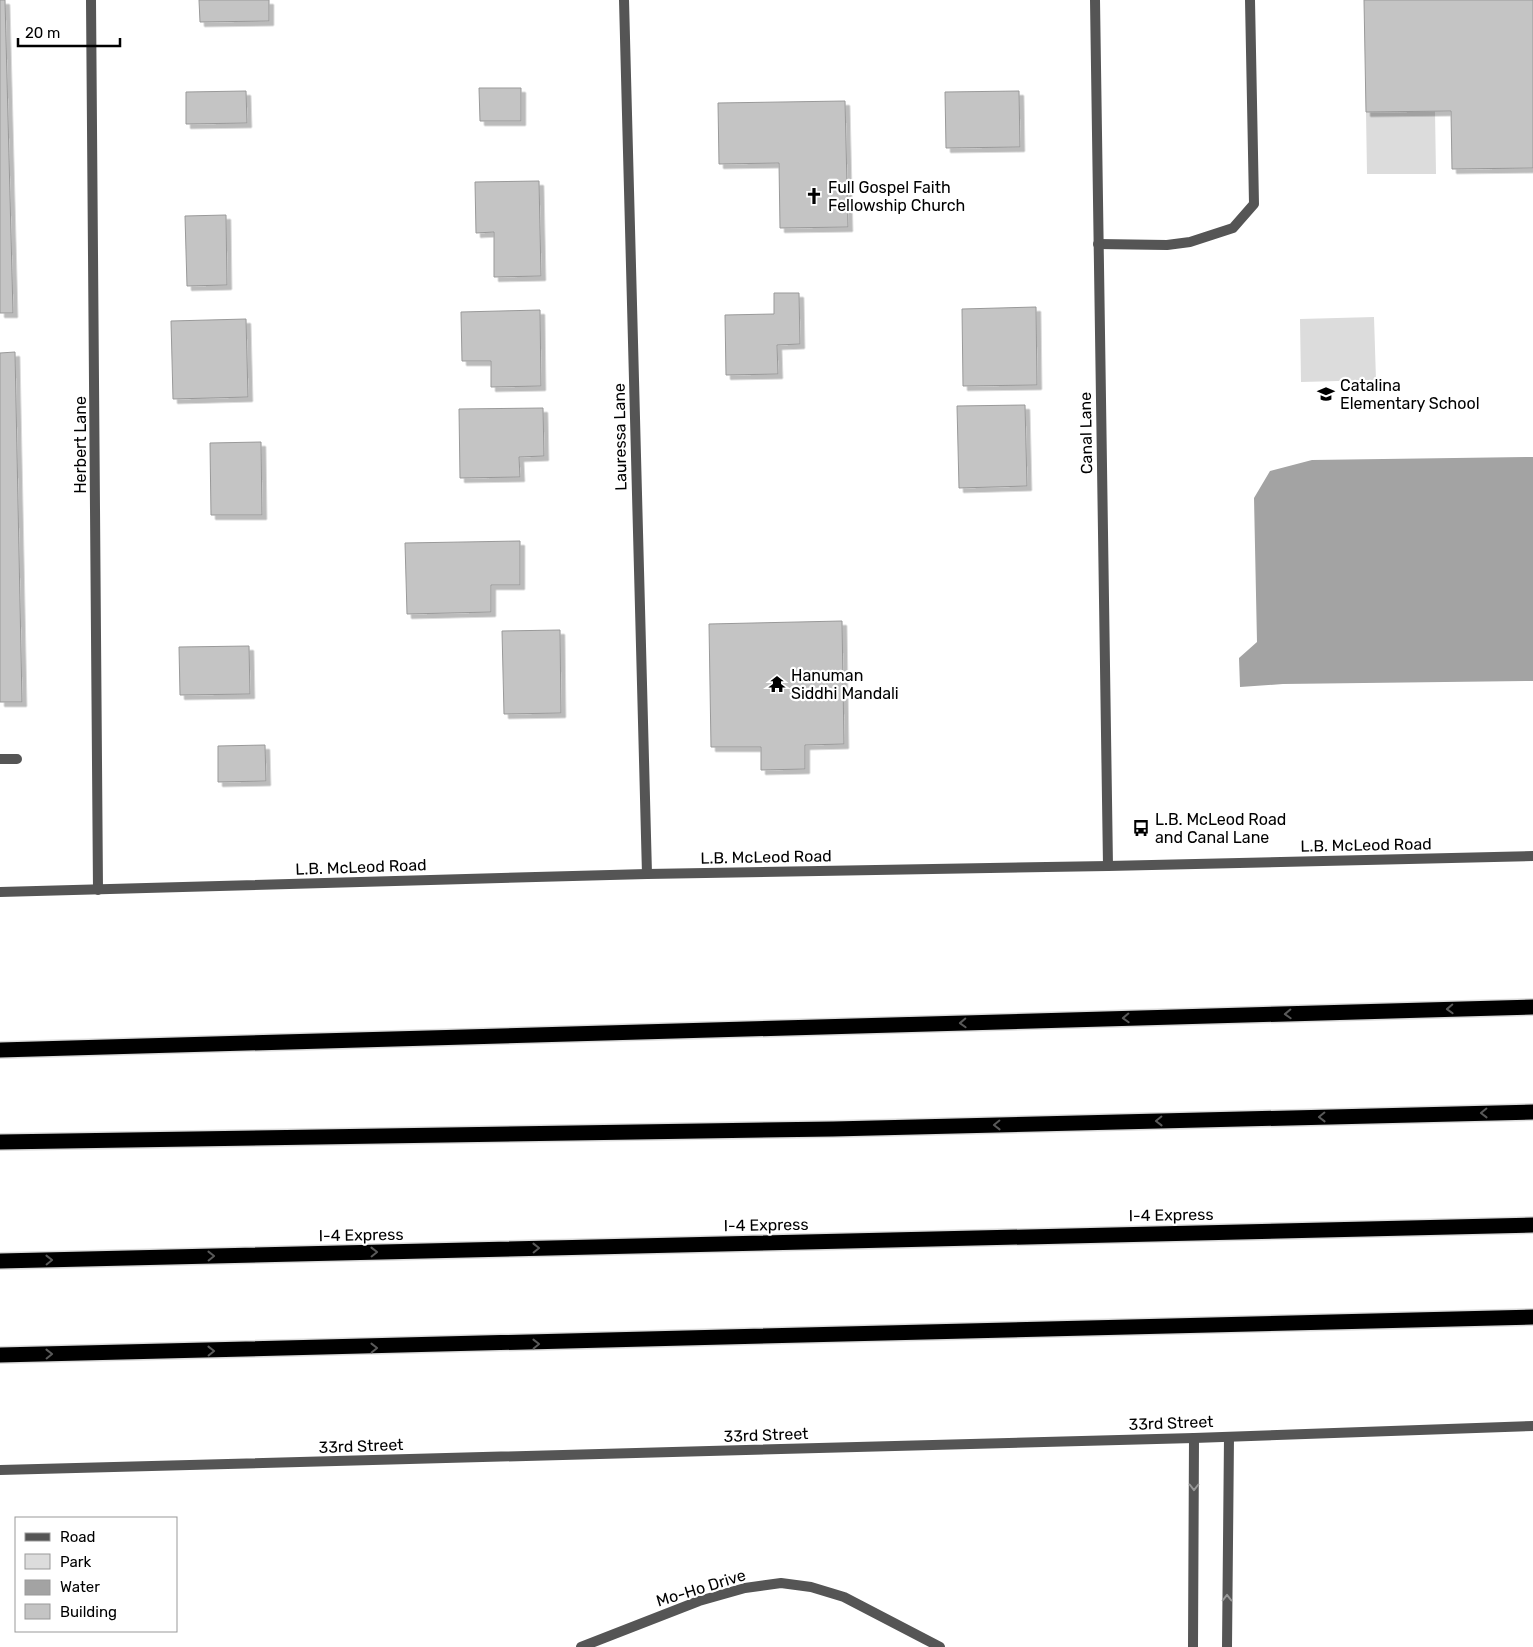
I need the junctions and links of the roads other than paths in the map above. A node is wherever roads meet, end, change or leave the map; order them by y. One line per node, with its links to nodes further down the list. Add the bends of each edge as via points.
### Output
1 (91, 0): 11 (street, Herbert Lane)
2 (624, 0): 10 (street, Lauressa Lane)
3 (1095, 0): 5 (street, Canal Lane)
4 (1250, 0): 5 (street, via 1254,204 1233,228 1190,242)
5 (1098, 244): 9 (street, Canal Lane)
6 (0, 759): 7 (street)
7 (17, 759)
8 (1533, 856): 9 (street, L.B. McLeod Road)
9 (1108, 866): 10 (street, L.B. McLeod Road)
10 (647, 874): 11 (street, L.B. McLeod Road)
11 (98, 890): 12 (street, L.B. McLeod Road)
12 (0, 892)
13 (1533, 1007): 14 (highway, one-way to 14)
14 (0, 1050)
15 (1533, 1112): 16 (highway, one-way to 16, via 833,1129)
16 (0, 1142)
17 (1533, 1225): 18 (highway, I-4 Express, one-way to 17)
18 (0, 1261)
19 (1533, 1317): 20 (highway, one-way to 19, via 879,1336)
20 (0, 1355)
21 (1533, 1426): 22 (street, 33rd Street)
22 (1229, 1437): 23 (street, 33rd Street); 28 (street, one-way to 22)
23 (1194, 1438): 24 (street, 33rd Street); 27 (street, one-way to 27)
24 (0, 1470)
25 (581, 1647): 26 (street, Mo-Ho Drive, via 699,1601 744,1588 781,1583 811,1587 844,1597)
26 (940, 1647)
27 (1193, 1647)
28 (1227, 1647)

